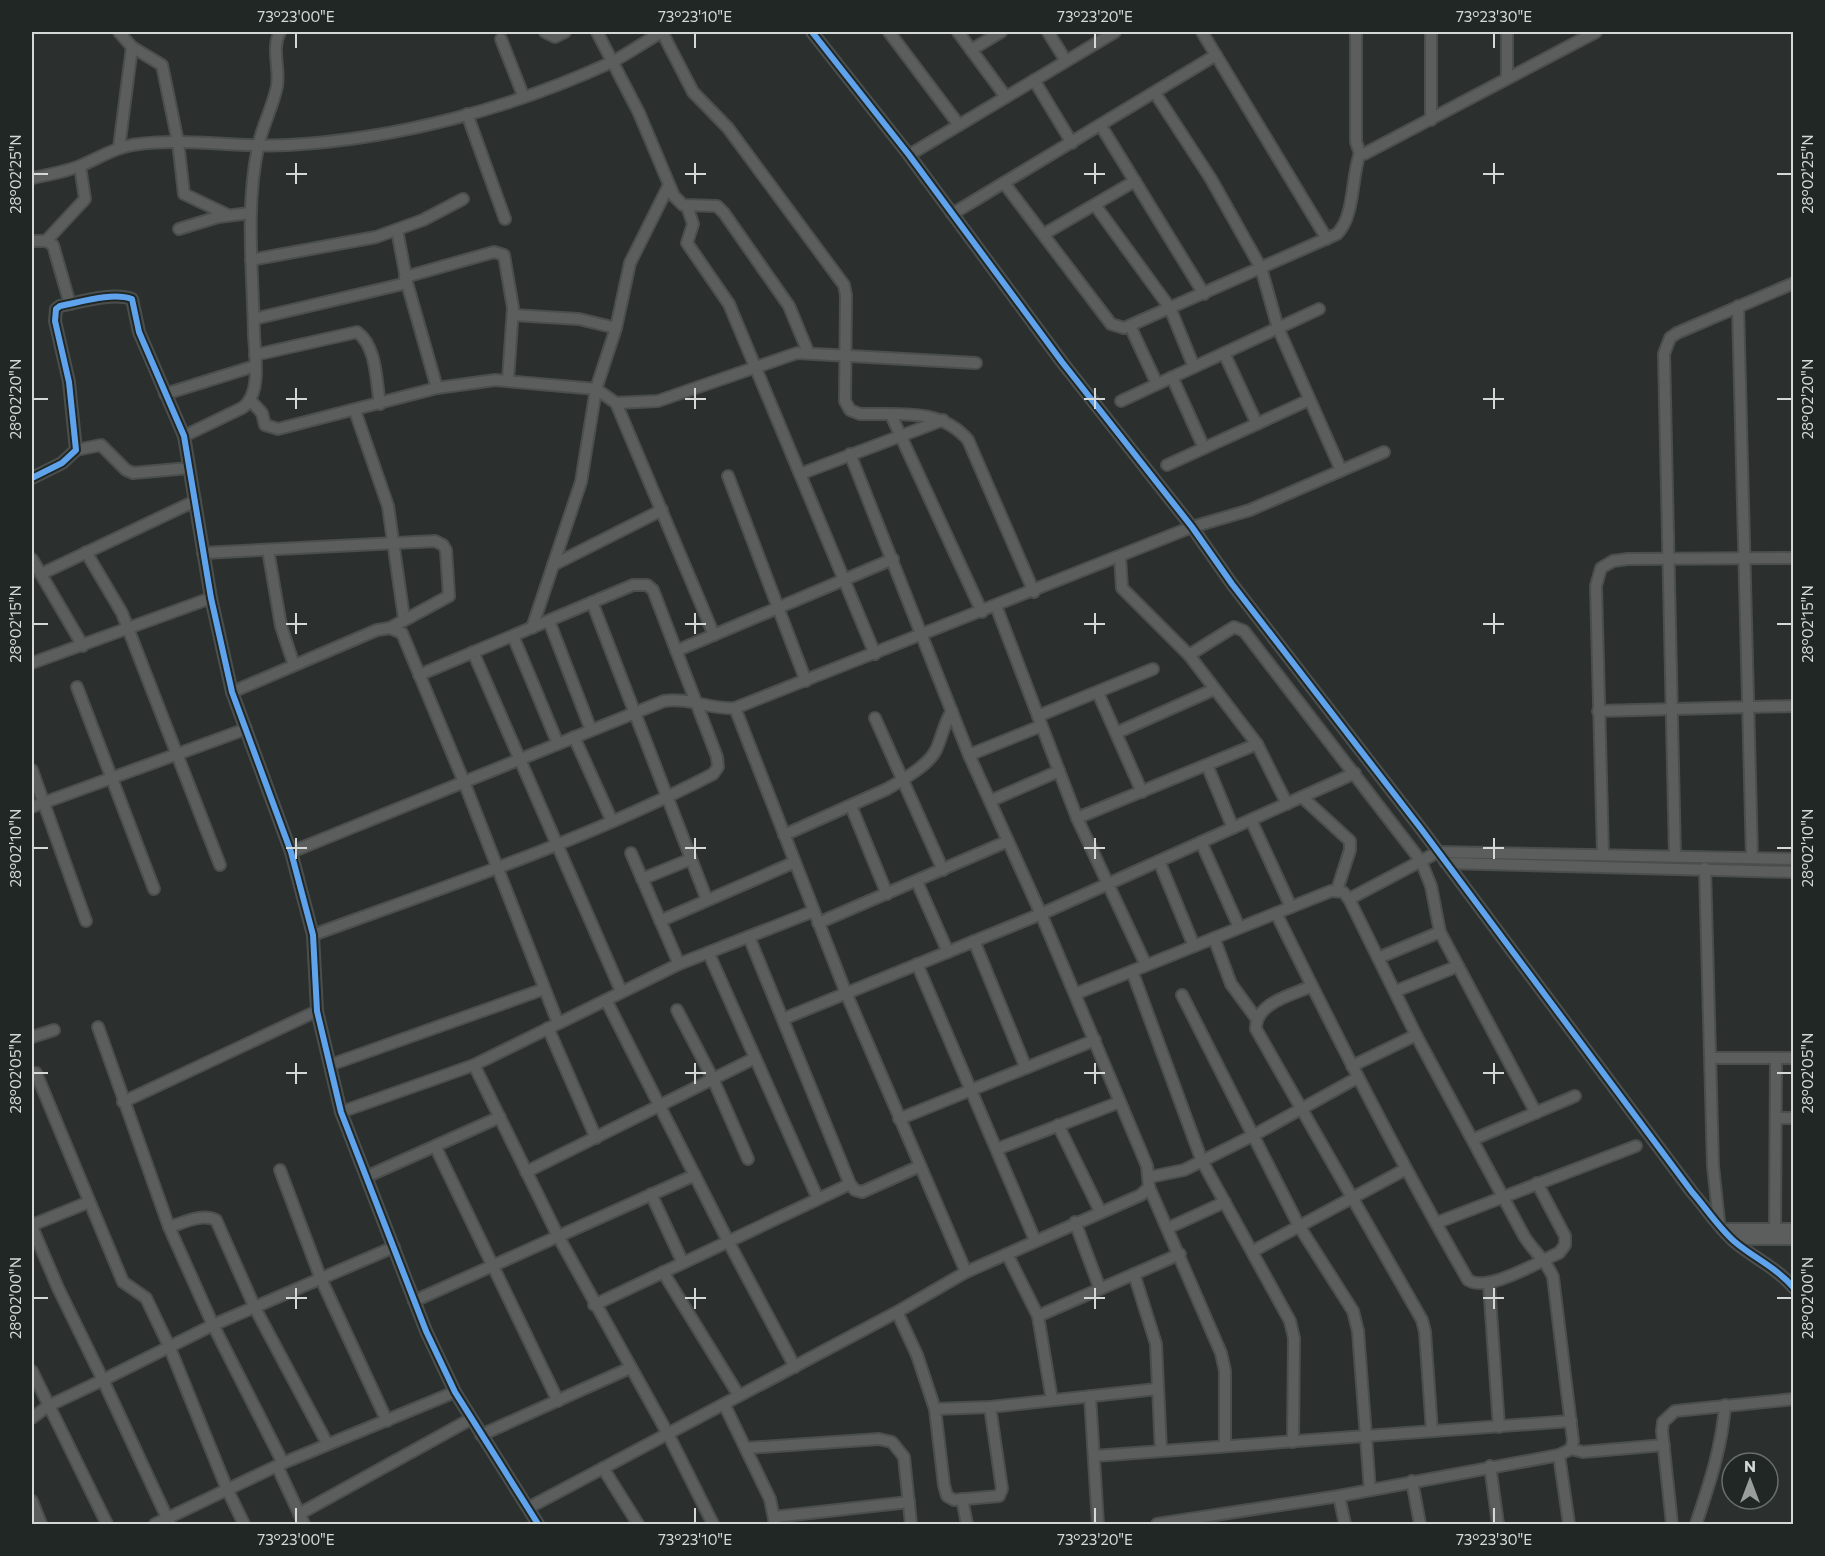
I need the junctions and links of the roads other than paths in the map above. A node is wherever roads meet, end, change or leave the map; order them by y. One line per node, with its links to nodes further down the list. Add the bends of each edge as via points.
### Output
1 (119, 32): 19 (street)
2 (280, 32): 35 (street, via 276,87)
3 (545, 32): 4 (street, via 555,37)
4 (565, 32)
5 (597, 32): 22 (street)
6 (662, 32): 22 (street); 73 (street, via 700,100 728,128 839,276 846,295)
7 (812, 32): 38 (street)
8 (889, 32): 31 (street)
9 (958, 32): 20 (street)
10 (1001, 32): 20 (street)
11 (1048, 32): 23 (street)
12 (1115, 32): 23 (street)
13 (1202, 32): 21 (street)
14 (1356, 32): 37 (street, via 1356,142)
15 (1431, 32): 30 (street)
16 (1507, 32): 24 (street)
17 (1596, 32): 24 (street)
18 (501, 39): 27 (street)
19 (132, 48): 33 (street, via 162,65); 36 (street)
20 (971, 50): 28 (street)
21 (1216, 55): 26 (street); 54 (street)
22 (613, 61): 27 (street); 43 (street)
23 (1065, 61): 25 (street)
24 (1507, 78): 30 (street)
25 (1034, 80): 28 (street); 34 (street)
26 (1155, 93): 32 (street); 58 (street, via 1211,179)
27 (523, 95): 29 (street)
28 (1006, 97): 31 (street)
29 (467, 114): 35 (street, via 342,139); 50 (street)
30 (1431, 120): 37 (street, via 1369,154)
31 (959, 125): 38 (street)
32 (1101, 126): 34 (street); 41 (street)
33 (178, 142): 35 (street); 36 (street); 49 (street, via 184,194)
34 (1072, 143): 42 (street)
35 (258, 146): 47 (street)
36 (119, 148): 39 (street)
37 (1360, 153): 54 (street, via 1347,219 1337,234)
38 (909, 156): 48 (street)
39 (80, 166): 40 (street); 56 (street, via 85,199)
40 (32, 178)
41 (1135, 181): 45 (street); 61 (street)
42 (1004, 183): 48 (street); 53 (street)
43 (669, 185): 46 (street, via 678,202); 69 (street, via 632,257)
44 (463, 199): 52 (street)
45 (1095, 205): 53 (street); 64 (street)
46 (687, 206): 71 (street, via 717,206 724,213 789,306); 77 (street, via 693,224 687,242 726,297)
47 (250, 213): 49 (street); 57 (street)
48 (952, 214): 107 (street)
49 (228, 215): 51 (street)
50 (505, 219)
51 (179, 229)
52 (397, 230): 57 (street); 59 (street)
53 (1044, 234): 68 (street, via 1111,324 1119,328)
54 (1327, 239): 58 (street)
55 (32, 241): 56 (street)
56 (46, 241): 62 (street, via 56,251)
57 (251, 260): 67 (street)
58 (1261, 268): 61 (street); 70 (street)
59 (406, 280): 66 (street, via 501,252); 67 (street); 81 (street)
60 (1794, 283): 63 (street)
61 (1204, 294): 64 (street)
62 (70, 304): 83 (street, via 125,296 132,299 139,332); 96 (street, via 60,306 54,315 69,382)
63 (1738, 306): 113 (street); 117 (street, via 1677,333 1666,345)
64 (1170, 308): 68 (street); 76 (street)
65 (1319, 309): 70 (street)
66 (513, 315): 69 (street, via 579,319); 79 (street)
67 (254, 319): 74 (street)
68 (1130, 326): 80 (street)
69 (616, 328): 82 (street)
70 (1278, 328): 72 (street); 84 (street)
71 (808, 352): 73 (street); 77 (street)
72 (1224, 353): 76 (street); 92 (street)
73 (844, 354): 75 (street); 90 (street, via 845,401 850,410)
74 (255, 361): 83 (street); 85 (street); 88 (street, via 357,332 370,347)
75 (976, 363)
76 (1194, 367): 78 (street)
77 (755, 369): 87 (street, via 658,401); 102 (street)
78 (1172, 377): 80 (street); 95 (street)
79 (508, 380): 81 (street); 82 (street)
80 (1157, 384): 86 (street)
81 (437, 388): 88 (street)
82 (596, 389): 87 (street); 118 (street, via 581,482)
83 (165, 394): 93 (street)
84 (1309, 400): 92 (street); 101 (street)
85 (251, 401): 89 (street, via 270,428); 93 (street)
86 (1121, 401)
87 (616, 403): 106 (street)
88 (380, 404): 89 (street)
89 (355, 411): 108 (street, via 388,506)
90 (891, 415): 91 (street, via 929,415); 94 (street)
91 (943, 420): 94 (street); 121 (street, via 968,440)
92 (1257, 424): 95 (street)
93 (184, 436): 100 (street)
94 (901, 436): 98 (street); 126 (street)
95 (1204, 448): 99 (street)
96 (76, 450): 100 (street, via 100,445 133,473); 103 (street, via 62,463)
97 (1384, 452): 101 (street)
98 (850, 454): 102 (street); 116 (street)
99 (1167, 465)
100 (189, 468): 105 (street)
101 (1341, 470): 107 (street, via 1250,510)
102 (800, 474): 120 (street)
103 (32, 475)
104 (728, 476): 125 (street)
105 (195, 501): 110 (street); 111 (street)
106 (662, 510): 118 (street); 132 (street)
107 (1192, 527): 112 (street); 192 (street)
108 (393, 544): 109 (street); 127 (street); 127 (street, via 435,540 447,550 448,596)
109 (268, 550): 111 (street); 141 (street, via 281,626)
110 (86, 552): 119 (street); 131 (street)
111 (203, 553): 122 (street)
112 (1120, 557): 121 (street); 139 (street, via 1122,588)
113 (1743, 558): 114 (street); 117 (street); 151 (street)
114 (1794, 558)
115 (32, 559): 119 (street)
116 (893, 559): 120 (street); 133 (street)
117 (1668, 559): 153 (street); 156 (street, via 1613,561 1605,563 1597,574)
118 (553, 565): 130 (street)
119 (41, 574): 135 (street)
120 (844, 580): 125 (street); 138 (street)
121 (1034, 591): 124 (street)
122 (211, 598): 131 (street); 147 (street)
123 (592, 602): 128 (street); 136 (street, via 633,585 647,585); 154 (street)
124 (996, 606): 126 (street); 158 (street)
125 (778, 608): 132 (street); 144 (street)
126 (982, 612): 133 (street)
127 (404, 618): 129 (street)
128 (549, 621): 130 (street); 160 (street)
129 (390, 628): 141 (street); 143 (street, via 402,633)
130 (532, 628): 134 (street)
131 (129, 629): 135 (street); 165 (street)
132 (714, 635): 136 (street)
133 (923, 635): 138 (street); 155 (street)
134 (513, 636): 137 (street); 163 (street)
135 (83, 646): 140 (street)
136 (676, 651): 149 (street)
137 (473, 652): 143 (street); 167 (street)
138 (875, 654): 144 (street)
139 (1189, 655): 146 (street); 171 (street, via 1226,630 1234,627 1244,631)
140 (32, 663)
141 (294, 665): 147 (street)
142 (1153, 669): 148 (street)
143 (419, 675): 174 (street)
144 (806, 681): 152 (street)
145 (77, 687): 172 (street)
146 (1215, 689): 161 (street); 164 (street)
147 (232, 692): 159 (street)
148 (1098, 693): 158 (street); 161 (street)
149 (695, 702): 152 (street); 154 (street, via 678,698); 176 (street, via 718,767 713,774)
150 (1794, 706): 151 (street)
151 (1748, 707): 153 (street); 196 (street)
152 (735, 708): 187 (street)
153 (1671, 709): 156 (street); 195 (street)
154 (636, 710): 160 (street); 176 (street)
155 (952, 711): 166 (street); 173 (street, via 935,751)
156 (1599, 711): 194 (street)
157 (875, 718): 173 (street)
158 (1039, 721): 166 (street); 170 (street)
159 (246, 729): 165 (street); 191 (street)
160 (591, 730): 162 (street)
161 (1116, 733): 175 (street)
162 (574, 737): 163 (street); 185 (street)
163 (558, 744): 167 (street)
164 (1257, 744): 168 (street); 180 (street)
165 (177, 754): 172 (street); 203 (street)
166 (969, 755): 178 (street)
167 (518, 760): 174 (street); 190 (street)
168 (1207, 765): 175 (street); 186 (street)
169 (32, 770): 179 (street)
170 (1059, 771): 178 (street); 183 (street)
171 (1354, 773): 177 (street); 200 (street)
172 (111, 778): 179 (street); 211 (street)
173 (901, 780): 181 (street); 206 (street)
174 (464, 782): 191 (street); 204 (street)
175 (1142, 792): 183 (street)
176 (668, 797): 185 (street); 197 (street)
177 (1302, 797): 180 (street); 212 (street, via 1350,841)
178 (990, 801): 188 (street)
179 (44, 803): 182 (street); 220 (street)
180 (1287, 804): 184 (street)
181 (851, 806): 187 (street); 213 (street)
182 (32, 807)
183 (1077, 818): 210 (street)
184 (1251, 820): 186 (street); 216 (street)
185 (612, 821): 190 (street)
186 (1233, 828): 189 (street)
187 (784, 835): 201 (street)
188 (1008, 841): 206 (street); 219 (street)
189 (1201, 842): 199 (street); 223 (street)
190 (557, 843): 204 (street); 240 (street)
191 (291, 852): 225 (street)
192 (1438, 852): 194 (street); 200 (street); 202 (street)
193 (631, 853): 208 (street)
194 (1602, 855): 195 (street)
195 (1676, 857): 196 (street)
196 (1752, 858): 198 (street)
197 (692, 859): 208 (street); 215 (street)
198 (1794, 859)
199 (1160, 861): 210 (street); 229 (street)
200 (1420, 861): 214 (street); 224 (street, via 1431,886)
201 (795, 862): 215 (street); 217 (street)
202 (1446, 863): 205 (street); 308 (street)
203 (220, 865)
204 (498, 867): 225 (street); 239 (street)
205 (1705, 868): 207 (street); 257 (street)
206 (943, 870): 209 (street)
207 (1794, 872)
208 (642, 879): 221 (street)
209 (917, 882): 213 (street); 230 (street)
210 (1106, 884): 219 (street); 235 (street)
211 (154, 889)
212 (1337, 890): 214 (street); 216 (street)
213 (887, 894): 222 (street)
214 (1349, 899): 232 (street)
215 (707, 900): 221 (street)
216 (1291, 907): 218 (street)
217 (814, 911): 222 (street); 226 (street)
218 (1276, 913): 223 (street); 238 (street)
219 (1041, 914): 228 (street); 243 (street)
220 (86, 921)
221 (660, 921): 233 (street)
222 (818, 923): 242 (street)
223 (1239, 927): 227 (street)
224 (1440, 932): 232 (street); 236 (street)
225 (313, 935): 247 (street)
226 (749, 937): 231 (street); 249 (street)
227 (1214, 938): 229 (street); 248 (street, via 1231,984)
228 (974, 941): 230 (street); 263 (street)
229 (1194, 946): 235 (street)
230 (948, 952): 234 (street)
231 (709, 954): 233 (street); 256 (street)
232 (1378, 958): 241 (street)
233 (678, 964): 240 (street)
234 (917, 964): 242 (street); 267 (street)
235 (1146, 965): 237 (street)
236 (1458, 966): 241 (street); 274 (street)
237 (1132, 971): 243 (street); 287 (street)
238 (1312, 986): 248 (street, via 1263,1009); 262 (street)
239 (544, 990): 250 (street); 260 (street)
240 (621, 991): 245 (street)
241 (1396, 992): 253 (street)
242 (846, 993): 249 (street); 278 (street)
243 (1076, 994): 255 (street)
244 (1182, 995): 280 (street)
245 (606, 999): 250 (street); 271 (street)
246 (677, 1010): 266 (street)
247 (318, 1011): 260 (street); 269 (street)
248 (1256, 1018): 272 (street, via 1256,1029)
249 (783, 1019): 296 (street)
250 (553, 1026): 261 (street); 281 (street)
251 (98, 1027): 269 (street)
252 (54, 1030): 254 (street)
253 (1416, 1035): 262 (street); 282 (street)
254 (32, 1038)
255 (1095, 1040): 263 (street); 270 (street)
256 (755, 1058): 266 (street); 300 (street)
257 (1711, 1058): 258 (street); 308 (street, via 1714,1186)
258 (1776, 1058): 259 (street); 276 (street)
259 (1794, 1058)
260 (330, 1065): 273 (street)
261 (474, 1065): 273 (street); 275 (street)
262 (1352, 1066): 265 (street)
263 (1026, 1068): 267 (street)
264 (36, 1073): 301 (street)
265 (1357, 1078): 272 (street); 289 (street)
266 (713, 1079): 271 (street); 286 (street)
267 (972, 1090): 278 (street); 285 (street)
268 (1575, 1096): 274 (street)
269 (123, 1102): 309 (street)
270 (1120, 1102): 279 (street); 294 (street)
271 (660, 1106): 281 (street); 292 (street)
272 (1302, 1107): 280 (street); 299 (street)
273 (341, 1112): 293 (street)
274 (1536, 1113): 282 (street)
275 (500, 1117): 283 (street); 291 (street)
276 (1776, 1118): 277 (street); 311 (street)
277 (1794, 1118)
278 (899, 1119): 288 (street)
279 (1058, 1125): 285 (street); 303 (street)
280 (1254, 1135): 287 (street); 307 (street)
281 (596, 1138): 291 (street)
282 (1474, 1139): 298 (street)
283 (435, 1146): 293 (street); 324 (street)
284 (1636, 1146): 295 (street)
285 (997, 1149): 316 (street)
286 (748, 1159)
287 (1202, 1161): 294 (street); 302 (street)
288 (920, 1166): 296 (street, via 862,1192); 326 (street)
289 (1406, 1168): 299 (street); 305 (street)
290 (280, 1170): 328 (street)
291 (526, 1172): 313 (street)
292 (695, 1175): 297 (street); 317 (street)
293 (368, 1176): 318 (street)
294 (1149, 1182): 303 (street, via 1141,1195); 310 (street)
295 (1537, 1183): 298 (street); 322 (street, via 1565,1236 1559,1253)
296 (850, 1184): 300 (street)
297 (651, 1194): 313 (street); 323 (street)
298 (1504, 1197): 305 (street); 322 (street, via 1528,1244)
299 (1351, 1198): 307 (street); 360 (street, via 1422,1320)
300 (818, 1199): 317 (street)
301 (89, 1202): 306 (street); 338 (street, via 123,1282 146,1298)
302 (1225, 1202): 310 (street); 319 (street)
303 (1100, 1211): 304 (street)
304 (1075, 1222): 316 (street); 330 (street)
305 (1436, 1223): 329 (street, via 1468,1280)
306 (32, 1226): 342 (street)
307 (1299, 1226): 319 (street); 363 (street, via 1353,1311)
308 (1721, 1226): 311 (street); 314 (street)
309 (169, 1227): 334 (street, via 209,1216 216,1220); 337 (street)
310 (1168, 1228): 321 (street)
311 (1776, 1229): 312 (street)
312 (1794, 1229)
313 (558, 1236): 324 (street); 333 (street)
314 (1732, 1239): 315 (street); 331 (street)
315 (1794, 1239)
316 (1035, 1240): 320 (street)
317 (728, 1241): 323 (street); 339 (street)
318 (394, 1247): 328 (street); 332 (street)
319 (1253, 1251): 364 (street, via 1290,1321)
320 (1008, 1254): 326 (street); 336 (street)
321 (1180, 1254): 327 (street); 367 (street, via 1221,1353 1225,1371)
322 (1542, 1260): 329 (street); 358 (street, via 1553,1277)
323 (682, 1261): 325 (street)
324 (493, 1265): 332 (street); 349 (street)
325 (663, 1272): 333 (street); 345 (street)
326 (966, 1272): 335 (street)
327 (1134, 1274): 330 (street); 343 (street, via 1156,1344)
328 (321, 1280): 334 (street); 357 (street)
329 (1489, 1284): 359 (street)
330 (1100, 1288): 336 (street)
331 (1794, 1288)
332 (414, 1301): 344 (street)
333 (594, 1305): 340 (street)
334 (255, 1308): 337 (street); 365 (street)
335 (897, 1312): 339 (street); 354 (street)
336 (1038, 1316): 348 (street)
337 (213, 1325): 338 (street); 373 (street)
338 (169, 1346): 342 (street); 377 (street)
339 (795, 1366): 345 (street)
340 (630, 1368): 349 (street); 361 (street)
341 (32, 1371): 351 (street)
342 (103, 1380): 351 (street); 387 (street)
343 (1157, 1389): 346 (street); 370 (street)
344 (454, 1392): 356 (street); 357 (street)
345 (738, 1394): 350 (street)
346 (1090, 1396): 348 (street); 372 (street)
347 (1794, 1399): 352 (street)
348 (1052, 1400): 353 (street)
349 (558, 1401): 362 (street)
350 (724, 1404): 361 (street); 368 (street)
351 (48, 1406): 355 (street); 389 (street)
352 (1725, 1406): 366 (street, via 1668,1415 1662,1431); 404 (street, via 1717,1461)
353 (990, 1407): 354 (street); 380 (street, via 1002,1489 999,1496)
354 (935, 1408): 380 (street, via 947,1496)
355 (32, 1418)
356 (471, 1419): 362 (street); 384 (street)
357 (387, 1421): 365 (street)
358 (1571, 1421): 359 (street); 369 (street)
359 (1499, 1427): 360 (street)
360 (1432, 1431): 363 (street)
361 (668, 1434): 375 (street); 394 (street)
362 (481, 1435): 383 (street)
363 (1366, 1436): 364 (street); 378 (street)
364 (1293, 1442): 367 (street)
365 (327, 1443): 373 (street)
366 (1664, 1445): 369 (street, via 1582,1452); 403 (street)
367 (1225, 1446): 370 (street)
368 (746, 1449): 382 (street, via 879,1439 892,1442 904,1457); 385 (street, via 770,1499)
369 (1571, 1449): 371 (street)
370 (1161, 1451): 372 (street)
371 (1559, 1455): 374 (street); 402 (street)
372 (1094, 1456): 397 (street)
373 (280, 1464): 377 (street); 384 (street)
374 (1490, 1466): 376 (street); 401 (street)
375 (603, 1468): 383 (street); 393 (street)
376 (1412, 1481): 378 (street); 400 (street)
377 (227, 1489): 387 (street); 391 (street)
378 (1370, 1490): 379 (street)
379 (1339, 1496): 386 (street); 399 (street)
380 (962, 1499): 396 (street)
381 (32, 1501): 388 (street)
382 (909, 1502): 385 (street); 395 (street)
383 (528, 1508): 392 (street)
384 (301, 1519)
385 (775, 1521)
386 (1207, 1521): 398 (street)
387 (169, 1522): 390 (street)
388 (41, 1524)
389 (107, 1524)
390 (155, 1524)
391 (244, 1524)
392 (538, 1524)
393 (638, 1524)
394 (713, 1524)
395 (911, 1524)
396 (967, 1524)
397 (1098, 1524)
398 (1157, 1524)
399 (1344, 1524)
400 (1420, 1524)
401 (1498, 1524)
402 (1569, 1524)
403 (1672, 1524)
404 (1696, 1524)

